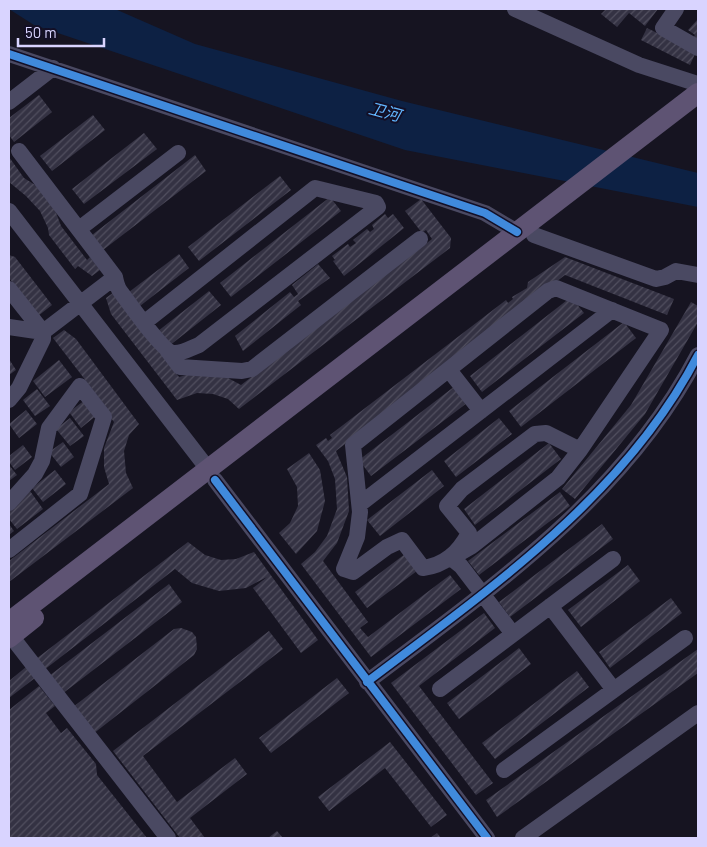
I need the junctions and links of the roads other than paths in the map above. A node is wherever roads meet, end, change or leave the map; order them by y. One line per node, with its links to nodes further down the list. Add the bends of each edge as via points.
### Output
1 (514, 9): 6 (street, via 639,65)
2 (676, 9): 3 (street, via 663,28)
3 (698, 48)
4 (9, 54): 5 (street)
5 (53, 68): 7 (street); 12 (street)
6 (697, 96): 12 (main road)
7 (9, 102)
8 (19, 151): 11 (street)
9 (178, 153): 11 (street)
10 (9, 211): 17 (street)
11 (79, 229): 15 (street)
12 (530, 230): 14 (street, via 656,279 676,271); 28 (main road)
13 (420, 239): 22 (street, via 252,369 180,367)
14 (698, 275)
15 (115, 277): 17 (street); 19 (street, via 120,291)
16 (9, 289): 21 (street)
17 (80, 304): 21 (street); 28 (street)
18 (612, 310): 24 (street, via 556,288); 26 (street); 27 (street, via 661,330)
19 (144, 322): 22 (street); 22 (street, via 315,188 376,203 378,207 199,345 174,353)
20 (9, 327): 21 (street)
21 (43, 332): 25 (street, via 43,339 23,380)
22 (167, 350)
23 (698, 355): 34 (street, via 683,385 653,428 590,502)
24 (448, 370): 26 (street); 30 (street, via 353,445)
25 (9, 400)
26 (481, 411): 30 (street)
27 (580, 450): 32 (street, via 544,490 472,546); 32 (street, via 546,433 535,434 462,489 447,506 468,534)
28 (211, 475): 36 (main road); 39 (street)
29 (9, 503): 31 (street, via 35,474 42,461 49,428 80,386 104,417 80,494)
30 (360, 504): 32 (street, via 357,537 344,569 353,572 402,540 423,568)
31 (9, 550)
32 (451, 558): 34 (street)
33 (612, 559): 35 (street)
34 (482, 594): 37 (street); 39 (street)
35 (550, 606): 37 (street); 41 (street)
36 (9, 632): 44 (street)
37 (513, 634): 40 (street)
38 (685, 638): 41 (street)
39 (368, 682): 45 (street)
40 (440, 689)
41 (614, 690): 43 (street)
42 (698, 713): 46 (street)
43 (504, 770)
44 (168, 838)
45 (487, 838)
46 (523, 838)

